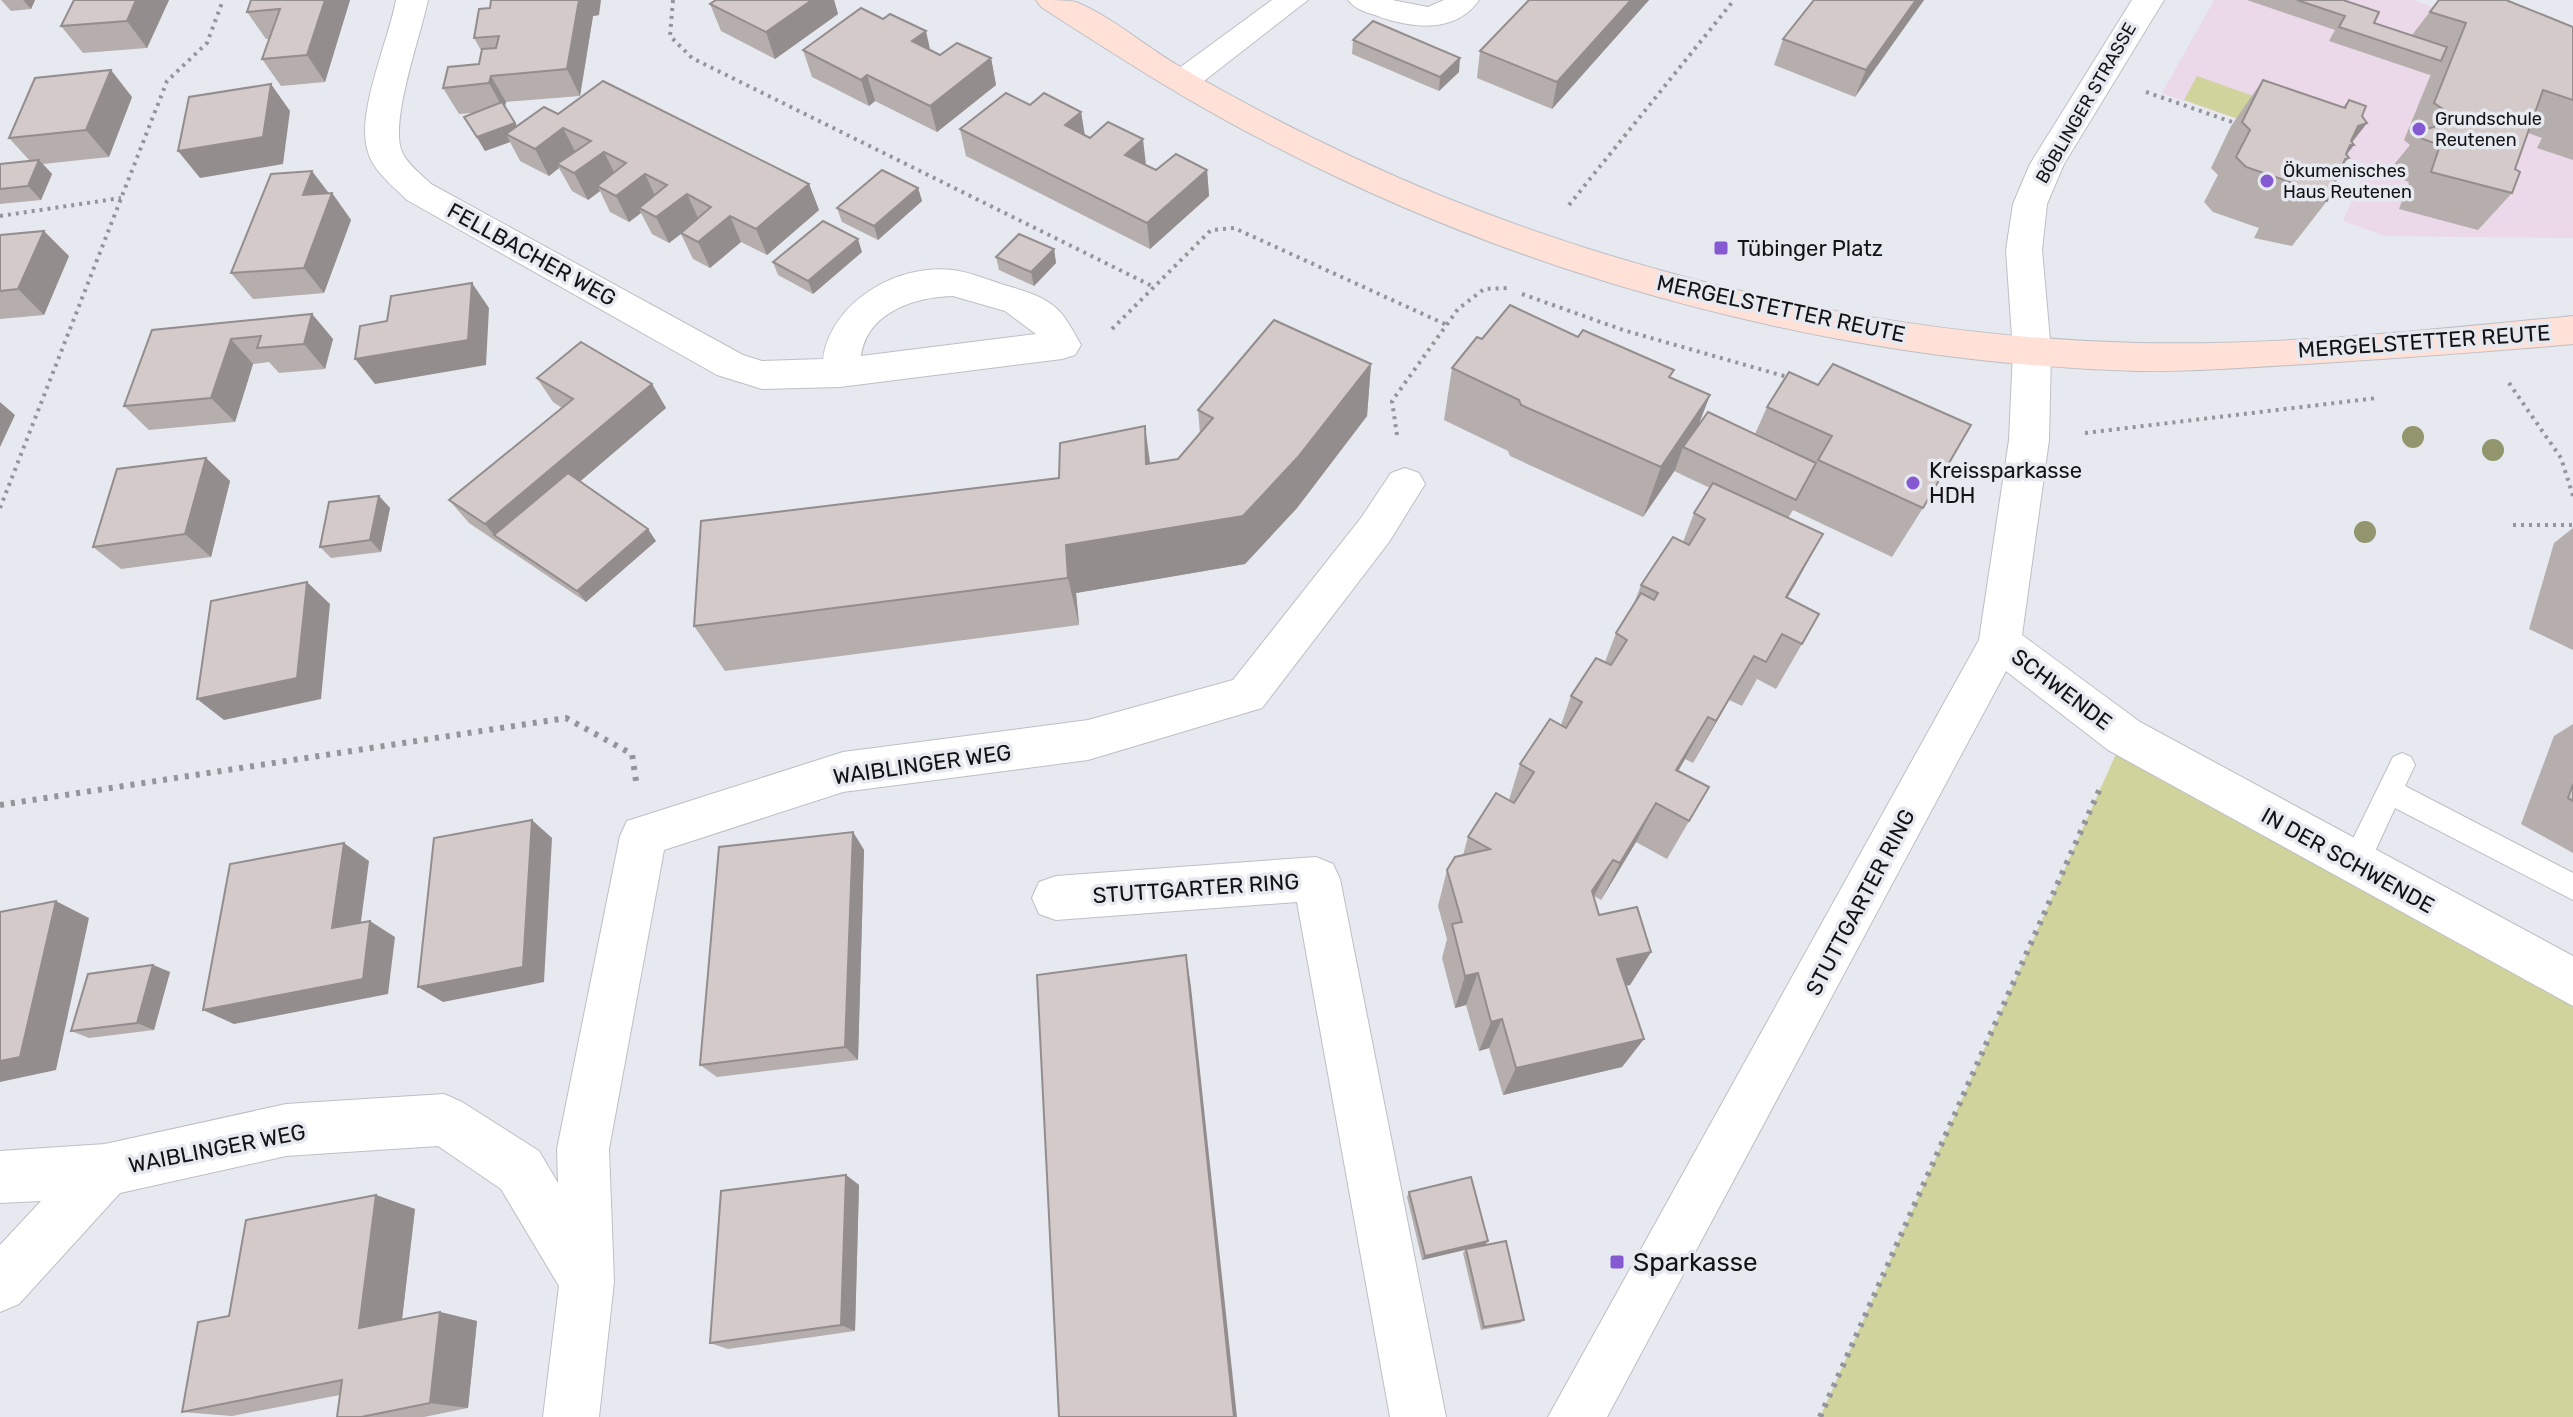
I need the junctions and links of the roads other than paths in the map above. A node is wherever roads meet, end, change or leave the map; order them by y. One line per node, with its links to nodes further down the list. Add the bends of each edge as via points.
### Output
1 (412, 0): 10 (street, FELLBACHER WEG, via 381,129 384,152 419,192 730,365 762,375)
2 (1052, 0): 7 (street, MERGELSTETTER REUTE)
3 (1292, 0): 7 (street)
4 (1364, 0): 5 (street, via 1415,17 1438,17)
5 (1463, 0)
6 (2148, 0): 9 (street, BÖBLINGER STRASSE, via 2047,164 2030,204 2024,250)
7 (1183, 81): 9 (street, MERGELSTETTER REUTE, via 1327,156 1539,245 1629,276 1847,326)
8 (2573, 330): 9 (street, MERGELSTETTER REUTE, via 2204,356)
9 (2032, 351): 12 (street, STUTTGARTER RING, via 2029,440)
10 (840, 373): 10 (street, FELLBACHER WEG, via 958,358 1062,345 1047,321 1018,302 953,283 918,284 887,297 858,320 844,343)
11 (1405, 484): 22 (street, WAIBLINGER WEG, via 1247,695 1088,740 843,772 643,836 583,1149)
12 (2000, 642): 13 (street, SCHWENDE); 26 (street, STUTTGARTER RING)
13 (2124, 736): 16 (street, IN DER SCHWENDE)
14 (2402, 765): 15 (lane)
15 (2391, 792): 16 (lane); 17 (lane)
16 (2355, 864): 19 (street, IN DER SCHWENDE)
17 (2573, 887)
18 (1056, 898): 25 (street, STUTTGARTER RING, via 1316,879)
19 (2573, 982)
20 (105, 1170): 21 (street, WAIBLINGER WEG); 22 (street, WAIBLINGER WEG, via 286,1130 444,1120 520,1170); 23 (street, WAIBLINGER WEG)
21 (0, 1177)
22 (587, 1282): 24 (street)
23 (0, 1285)
24 (571, 1417)
25 (1418, 1417)
26 (1576, 1417)

